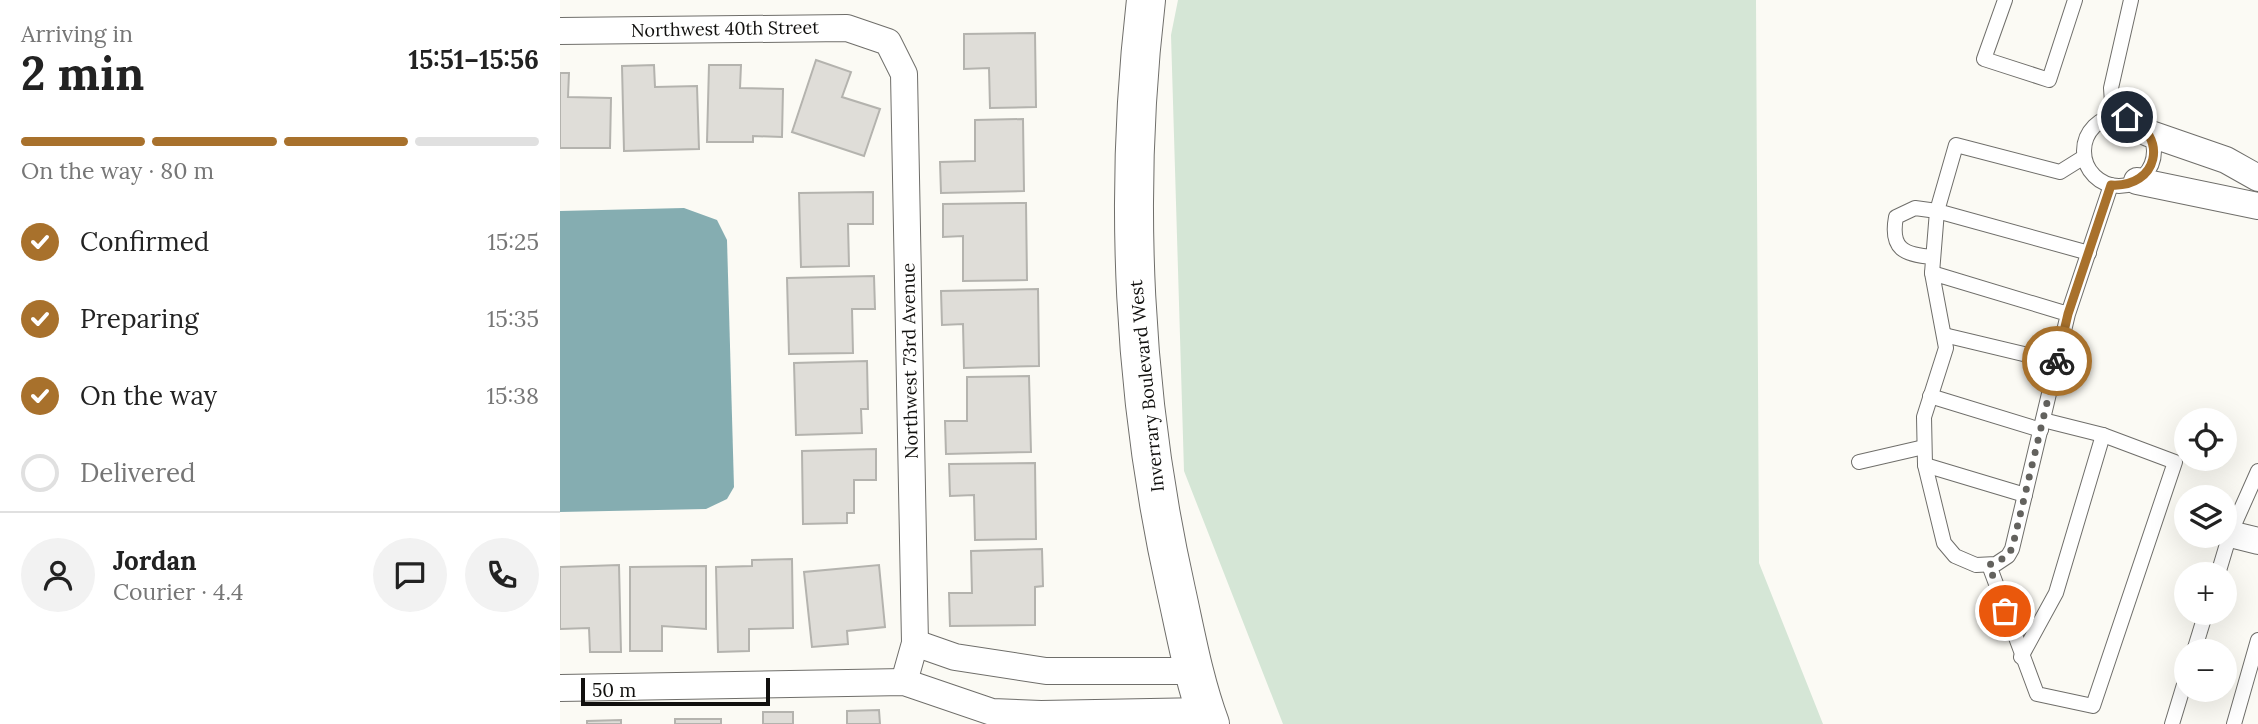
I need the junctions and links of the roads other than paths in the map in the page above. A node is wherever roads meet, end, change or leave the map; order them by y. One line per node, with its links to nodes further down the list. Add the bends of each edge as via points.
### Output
1 (1146, 0): 37 (street, Inverrary Boulevard West, via 1133,204 1138,337 1161,520)
2 (2005, 0): 3 (lane, via 1984,59 2049,80)
3 (2075, 0)
4 (2132, 0): 7 (lane, via 2111,88)
5 (560, 32): 6 (street, Northwest 40th Street, via 846,27)
6 (888, 42): 34 (street, Northwest 73rd Avenue, via 904,74)
7 (2113, 117): 8 (lane, via 2127,117); 9 (lane, via 2090,131)
8 (2148, 133): 10 (street, via 2226,160); 11 (lane, via 2153,159)
9 (2084, 157): 12 (lane, via 2098,180); 14 (lane, via 2060,172 1956,145)
10 (2258, 178)
11 (2137, 181): 12 (lane); 13 (street)
12 (2111, 185): 15 (lane)
13 (2258, 206)
14 (1937, 211): 15 (lane); 16 (lane); 16 (lane, via 1915,208 1896,217 1893,234 1909,255)
15 (2089, 253): 18 (lane)
16 (1933, 257): 17 (lane)
17 (1932, 273): 18 (lane); 19 (lane)
18 (2068, 314): 20 (lane)
19 (1944, 335): 20 (lane); 21 (lane, via 1946,348)
20 (2057, 362): 22 (lane)
21 (1930, 396): 22 (lane); 24 (lane, via 1924,417)
22 (2042, 425): 23 (lane); 28 (lane)
23 (2103, 435): 35 (lane, via 2056,593); 35 (lane, via 2175,462 2092,706 2037,694)
24 (1924, 447): 25 (lane); 26 (lane)
25 (1859, 462)
26 (1925, 465): 28 (lane); 32 (lane, via 1944,543 1966,562)
27 (2258, 471): 29 (lane)
28 (2025, 495): 32 (lane, via 2012,549)
29 (2237, 518)
30 (2237, 536): 31 (street)
31 (2258, 541)
32 (1989, 565): 35 (lane)
33 (2258, 640): 44 (lane)
34 (915, 643): 36 (street); 38 (street, Northwest 73rd Avenue)
35 (2021, 657)
36 (989, 663): 37 (street, via 1046,671); 41 (street)
37 (1194, 671): 42 (street, Inverrary Boulevard West)
38 (904, 682): 39 (street); 41 (street)
39 (560, 688)
40 (2179, 702): 43 (lane)
41 (979, 708): 42 (street, via 1041,714)
42 (1208, 717)
43 (2172, 724)
44 (2234, 724)

